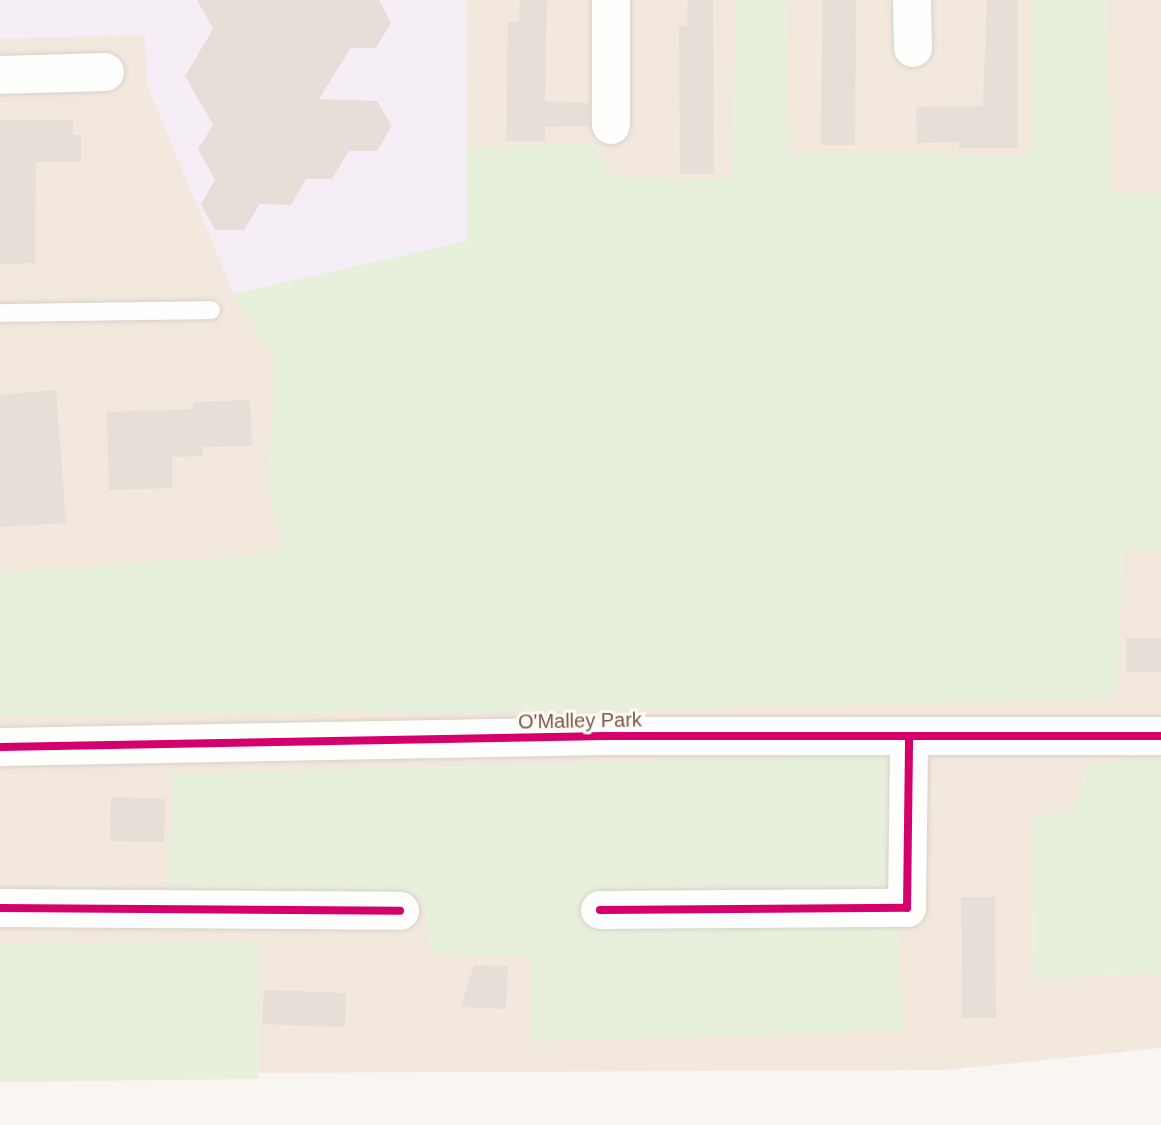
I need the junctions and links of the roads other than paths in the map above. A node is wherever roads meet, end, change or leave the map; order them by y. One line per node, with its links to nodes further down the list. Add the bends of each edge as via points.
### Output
1 (611, 0): 6 (street)
2 (912, 0): 3 (street)
3 (913, 48)
4 (105, 72): 5 (street)
5 (0, 75)
6 (611, 125)
7 (211, 310): 8 (lane)
8 (0, 313)
9 (1161, 736): 10 (street, O'Malley Park)
10 (909, 737): 11 (street, O'Malley Park, via 606,736); 13 (street, via 907,908)
11 (0, 747)
12 (0, 908): 14 (street)
13 (600, 910)
14 (400, 911)

